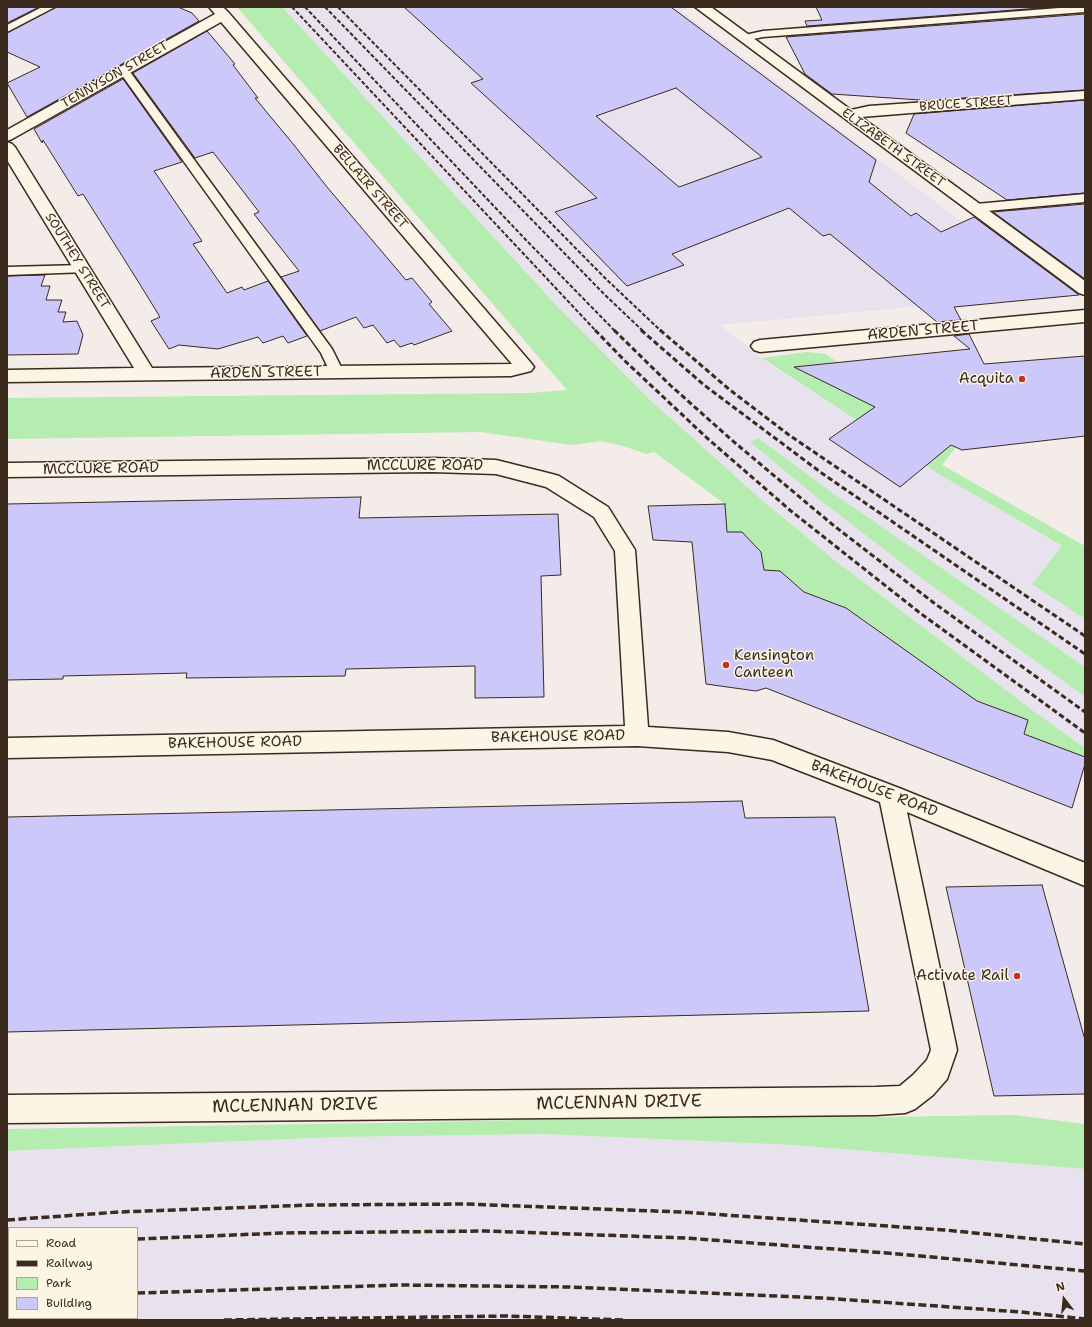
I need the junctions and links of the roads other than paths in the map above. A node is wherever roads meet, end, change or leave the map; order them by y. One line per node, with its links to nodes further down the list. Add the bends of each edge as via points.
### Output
1 (50, 7): 5 (lane)
2 (702, 7): 6 (street, ELIZABETH STREET)
3 (1085, 9): 6 (lane, via 763,34)
4 (219, 11): 7 (street, TENNYSON STREET); 19 (street, BELLAIR STREET)
5 (7, 29)
6 (744, 38): 9 (street, ELIZABETH STREET)
7 (124, 71): 10 (street, TENNYSON STREET); 20 (lane, via 322,346)
8 (1085, 95): 9 (street, BRUCE STREET, via 869,111)
9 (848, 115): 13 (street, ELIZABETH STREET)
10 (7, 136)
11 (7, 147): 14 (street, SOUTHEY STREET)
12 (1085, 198): 13 (lane)
13 (976, 208): 16 (street, ELIZABETH STREET)
14 (83, 269): 15 (lane); 21 (street, SOUTHEY STREET)
15 (7, 270)
16 (1085, 289)
17 (1085, 316): 18 (street, ARDEN STREET)
18 (760, 346)
19 (525, 367): 20 (street, ARDEN STREET, via 511,370)
20 (336, 371): 21 (street, ARDEN STREET)
21 (147, 375): 22 (street, ARDEN STREET)
22 (7, 376)
23 (7, 470): 24 (street, MCCLURE ROAD, via 432,465 496,467 552,481 601,512 625,550)
24 (637, 736): 25 (street, BAKEHOUSE ROAD); 26 (street, BAKEHOUSE ROAD, via 728,742 773,750)
25 (7, 748)
26 (891, 794): 27 (street, BAKEHOUSE ROAD); 28 (street, MCLENNAN DRIVE, via 944,1050 937,1069 923,1086 905,1099)
27 (1085, 875)
28 (7, 1109)

